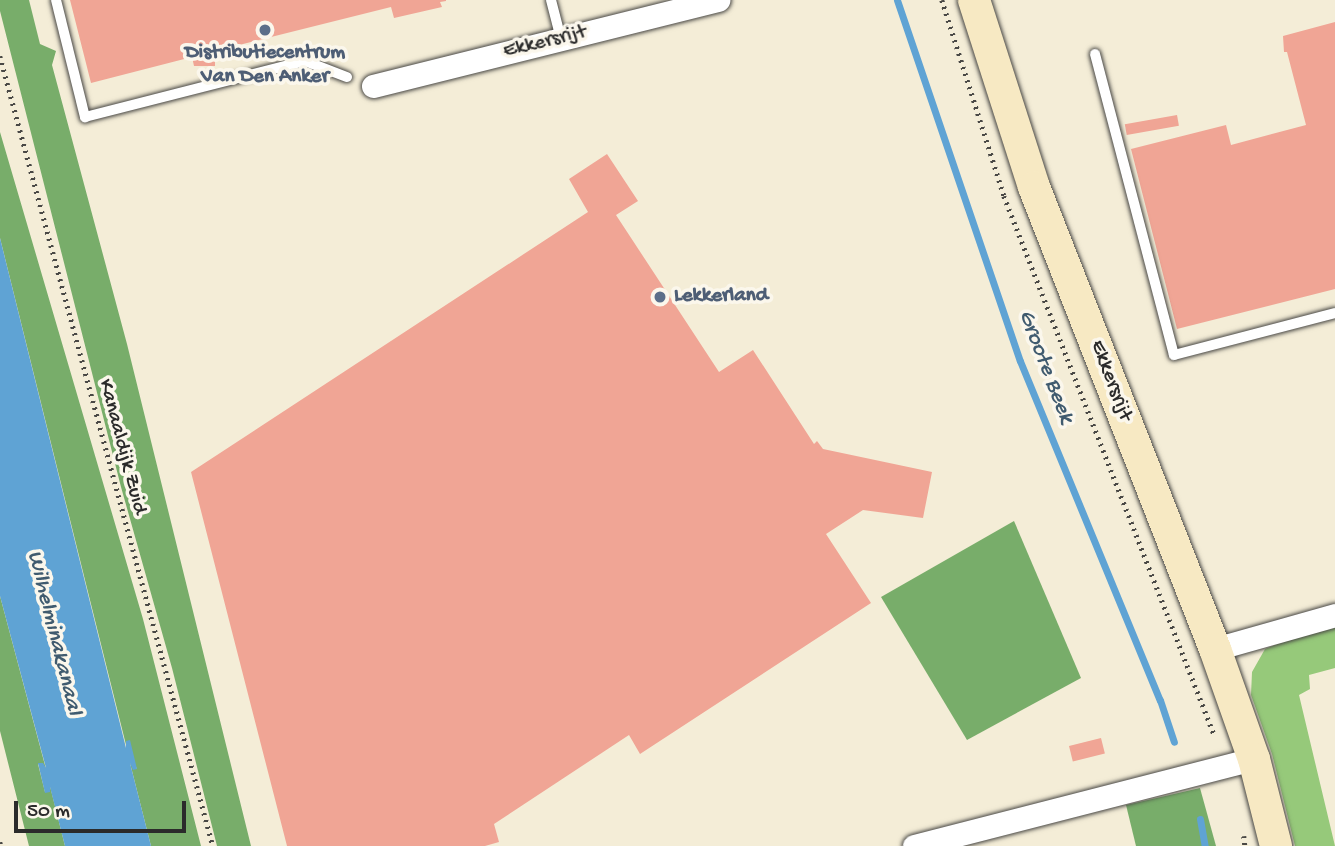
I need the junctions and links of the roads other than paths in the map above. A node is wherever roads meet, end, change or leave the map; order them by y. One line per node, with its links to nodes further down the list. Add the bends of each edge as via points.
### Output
1 (56, 0): 7 (lane, via 85,117 305,61)
2 (551, 0): 5 (lane)
3 (718, 0): 5 (street, Ekkersrijt)
4 (982, 2): 11 (main road, Ekkersrijt, via 1034,187)
5 (561, 39): 8 (street, Ekkersrijt)
6 (1095, 54): 9 (lane, via 1174,355)
7 (346, 77)
8 (373, 86)
9 (1335, 313)
10 (1335, 615): 11 (street)
11 (1215, 649): 12 (main road, Ekkersrijt)
12 (1254, 759): 13 (street); 14 (main road, Ekkersrijt)
13 (914, 846)
14 (1276, 846)

